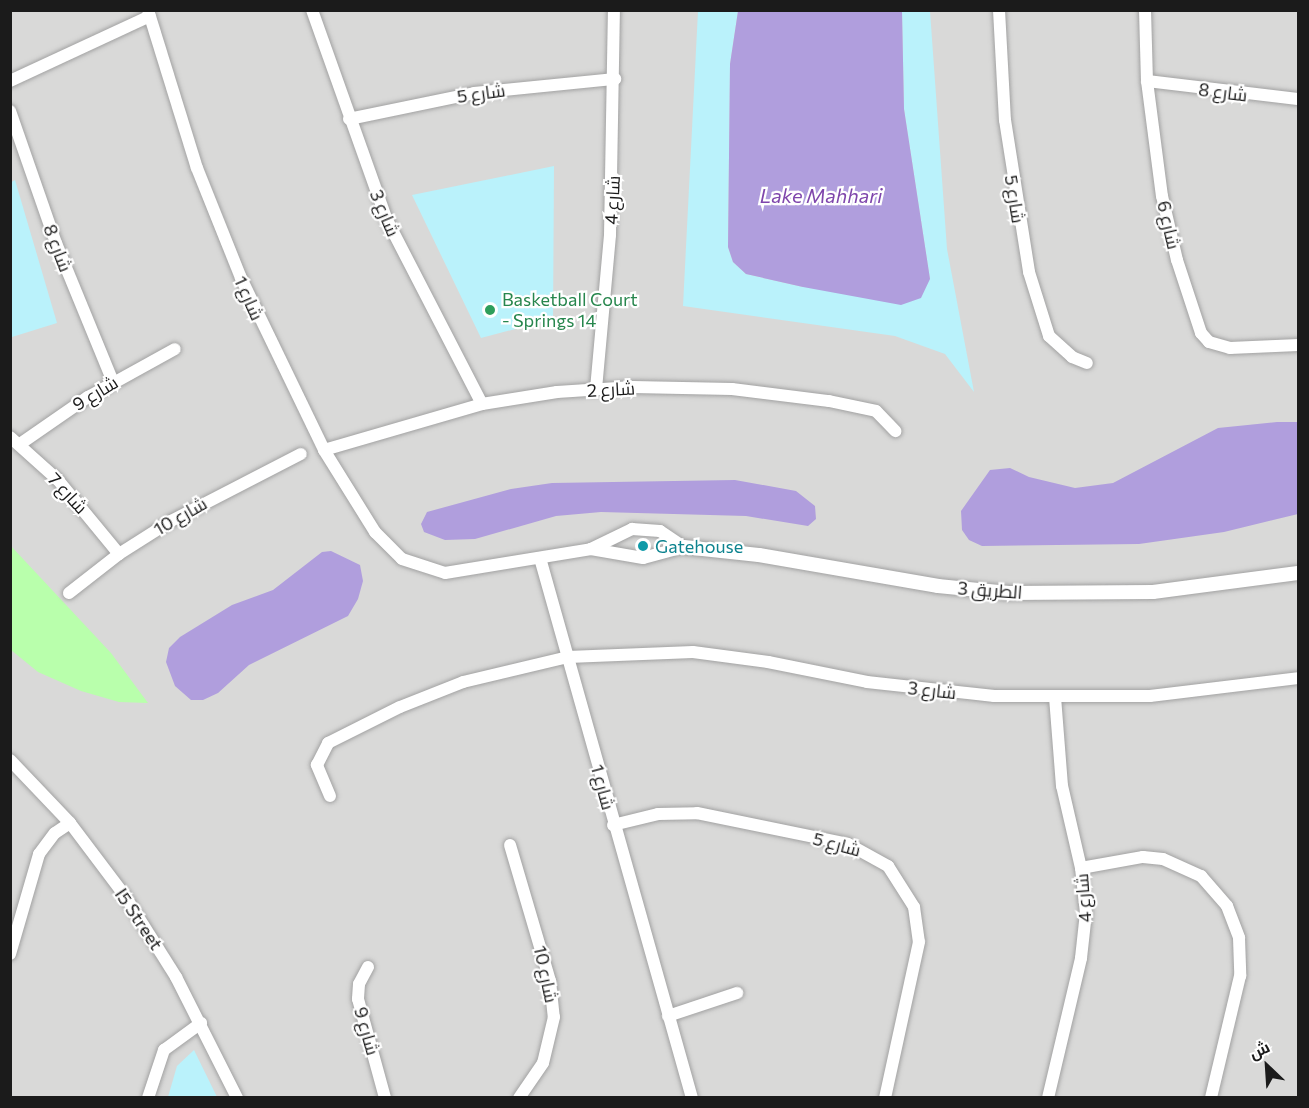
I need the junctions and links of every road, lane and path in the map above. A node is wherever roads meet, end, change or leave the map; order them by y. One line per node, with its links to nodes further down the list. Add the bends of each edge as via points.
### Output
1 (312, 10): 11 (street, شارع 3)
2 (614, 10): 6 (street, شارع 4)
3 (999, 10): 14 (street, شارع 5, via 1007,142 1029,272 1049,336 1072,357)
4 (1145, 10): 8 (street, شارع 6)
5 (149, 14): 7 (street); 20 (street, شارع 1, via 218,224 265,333)
6 (615, 79): 11 (street, شارع 5, via 474,93); 16 (street, شارع 4, via 610,235)
7 (10, 81)
8 (1147, 81): 9 (street, شارع 8); 12 (street, شارع 6, via 1162,196 1177,260 1201,333 1209,342 1230,348)
9 (1299, 99)
10 (10, 111): 15 (street, شارع 8, via 56,243)
11 (349, 119): 17 (street, شارع 3, via 386,218)
12 (1299, 345)
13 (175, 349): 15 (street, شارع 9)
14 (1087, 363)
15 (113, 382): 19 (street, شارع 9)
16 (596, 389): 17 (street, شارع 2); 18 (street, شارع 2, via 700,387 796,395 869,409 888,420)
17 (482, 404): 20 (street, شارع 2)
18 (895, 431)
19 (15, 441): 24 (street, شارع 7, via 75,500)
20 (324, 450): 25 (street, شارع 1, via 375,532 402,560 445,573)
21 (301, 454): 24 (street, شارع 10, via 199,504)
22 (684, 547): 23 (street, 3 الطريق, via 643,558); 23 (street, via 668,535 645,528 623,532); 26 (street, 3 الطريق, via 759,555 938,586 1019,593 1174,591)
23 (591, 549): 25 (street)
24 (119, 554): 27 (street, شارع 10)
25 (540, 558): 28 (street, شارع 1)
26 (1299, 573)
27 (69, 593)
28 (567, 657): 30 (street, شارع 3, via 693,652 930,691); 32 (street, via 453,685 328,743 317,765); 34 (street, شارع 1)
29 (1299, 678): 30 (street, شارع 3, via 1196,692)
30 (1055, 698): 36 (street, شارع 4, via 1062,786)
31 (10, 760): 33 (street, I5 Street)
32 (330, 796)
33 (70, 823): 37 (street, via 55,833 39,854); 41 (street, I5 Street, via 152,936)
34 (613, 825): 40 (street, شارع 1); 47 (street, شارع 5, via 658,814 697,813 848,844 888,866 914,907 919,942)
35 (510, 845): 45 (street, شارع 10, via 550,981 554,1017 543,1063)
36 (1081, 868): 48 (street, شارع 4, via 1084,936); 49 (street, via 1124,859 1163,859 1201,876 1227,906 1239,938 1240,976)
37 (10, 954)
38 (368, 967): 44 (street, شارع 9, via 359,984 358,999)
39 (737, 993): 40 (street)
40 (668, 1016): 46 (street, شارع 1)
41 (201, 1023): 42 (street, via 164,1050); 43 (street, I5 Street)
42 (148, 1098)
43 (237, 1098)
44 (385, 1098)
45 (519, 1098)
46 (692, 1098)
47 (885, 1098)
48 (1048, 1098)
49 (1211, 1098)

